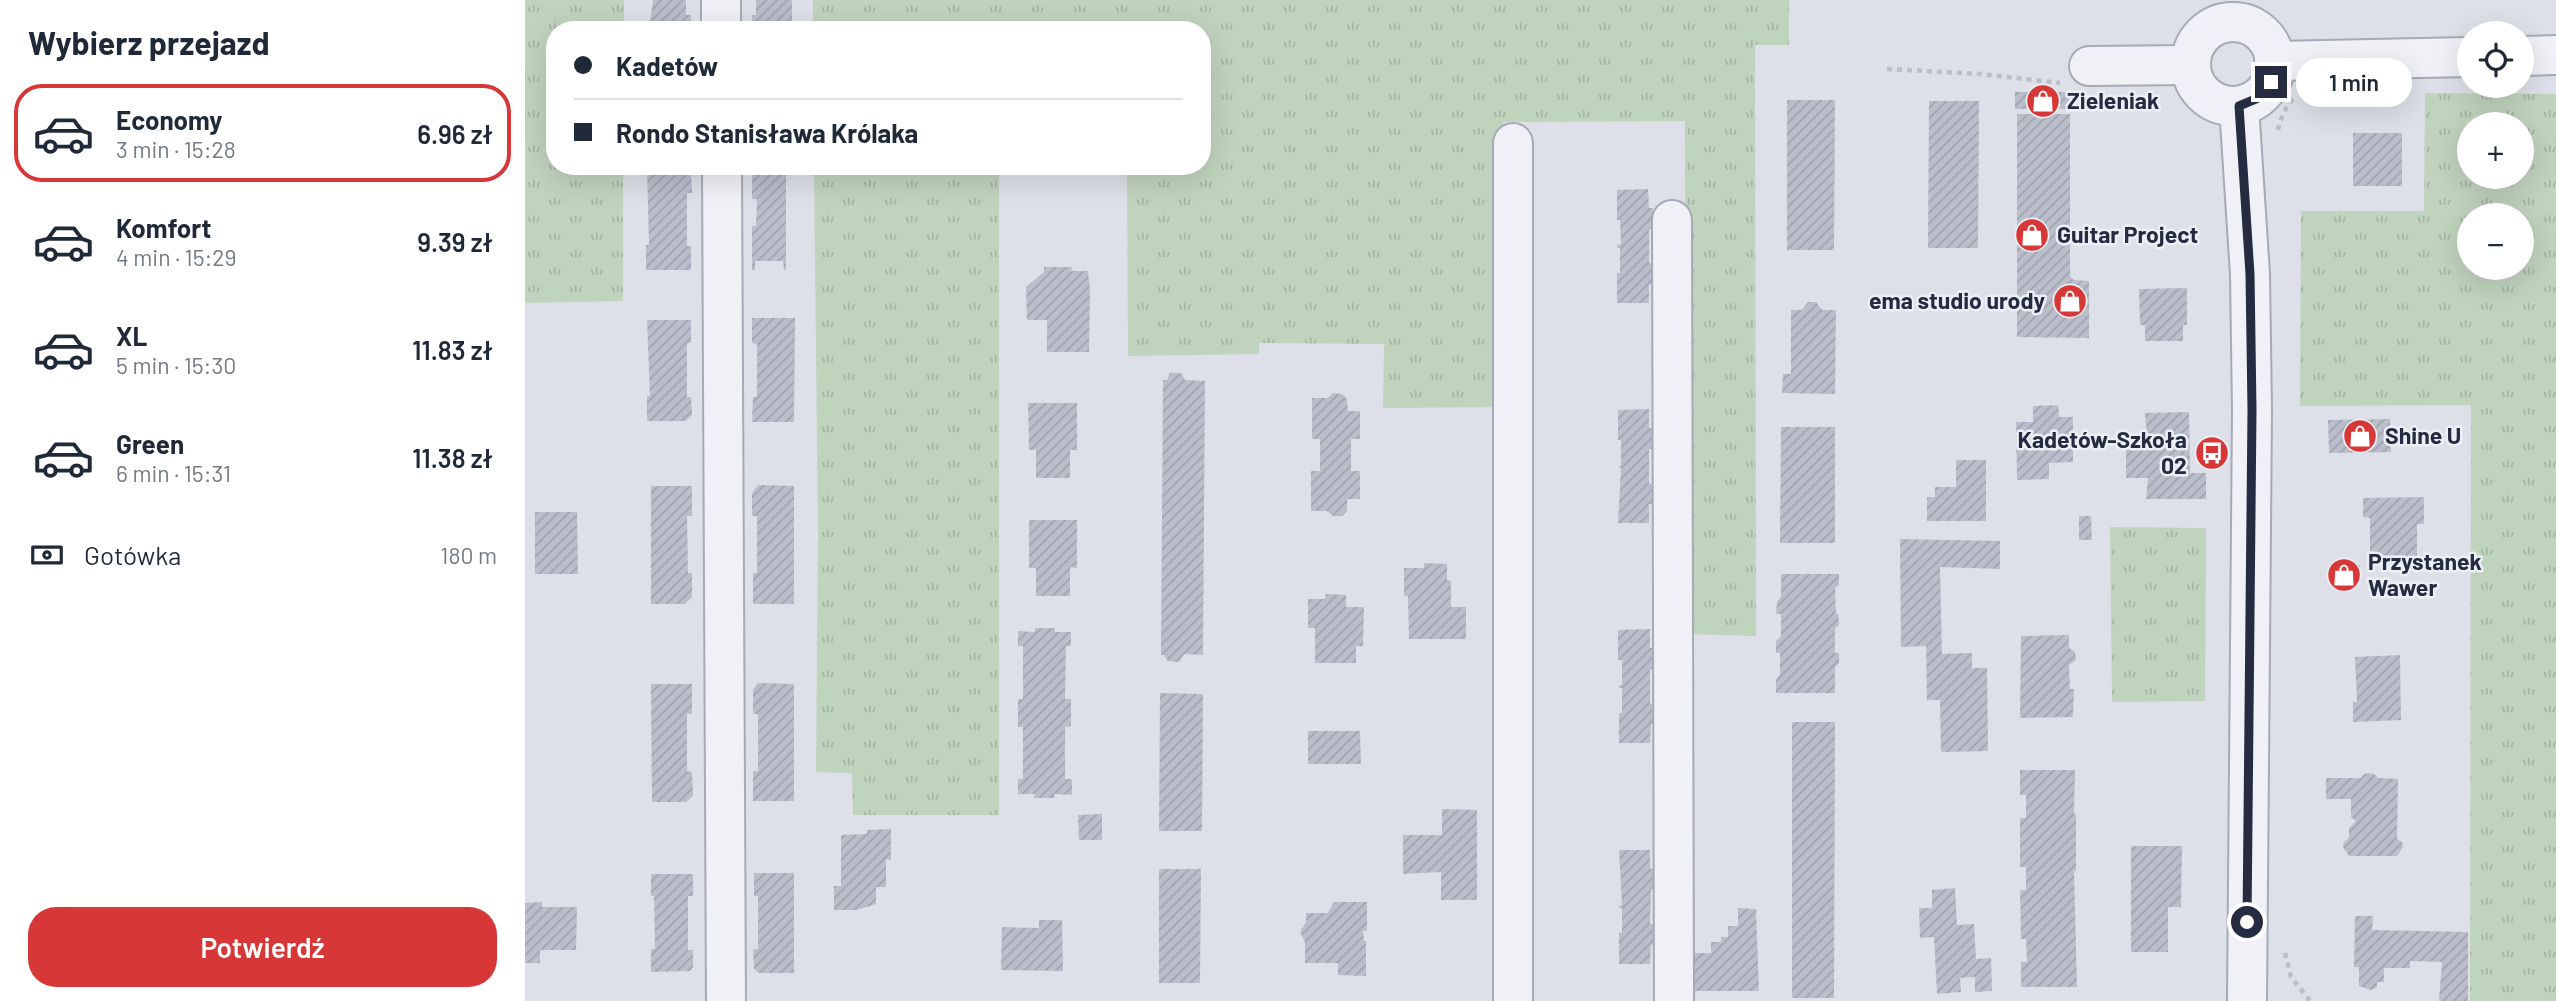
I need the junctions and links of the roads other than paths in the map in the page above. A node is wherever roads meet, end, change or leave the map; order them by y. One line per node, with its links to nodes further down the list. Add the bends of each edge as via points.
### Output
1 (721, 0): 3 (street)
2 (2234, 11): 7 (street, via 2266,39); 8 (street, via 2199,40)
3 (721, 21)
4 (2556, 55): 5 (street)
5 (2534, 56)
6 (2457, 57): 7 (street)
7 (2274, 61): 10 (street, via 2265,90)
8 (2190, 65): 9 (street); 10 (street, via 2206,96 2216,103)
9 (2075, 74)
10 (2239, 106): 17 (street, via 2250,274 2252,410)
11 (1513, 143): 15 (street)
12 (722, 175): 14 (street)
13 (1672, 220): 16 (street)
14 (726, 1001)
15 (1513, 1001)
16 (1675, 1001)
17 (2247, 1001)

